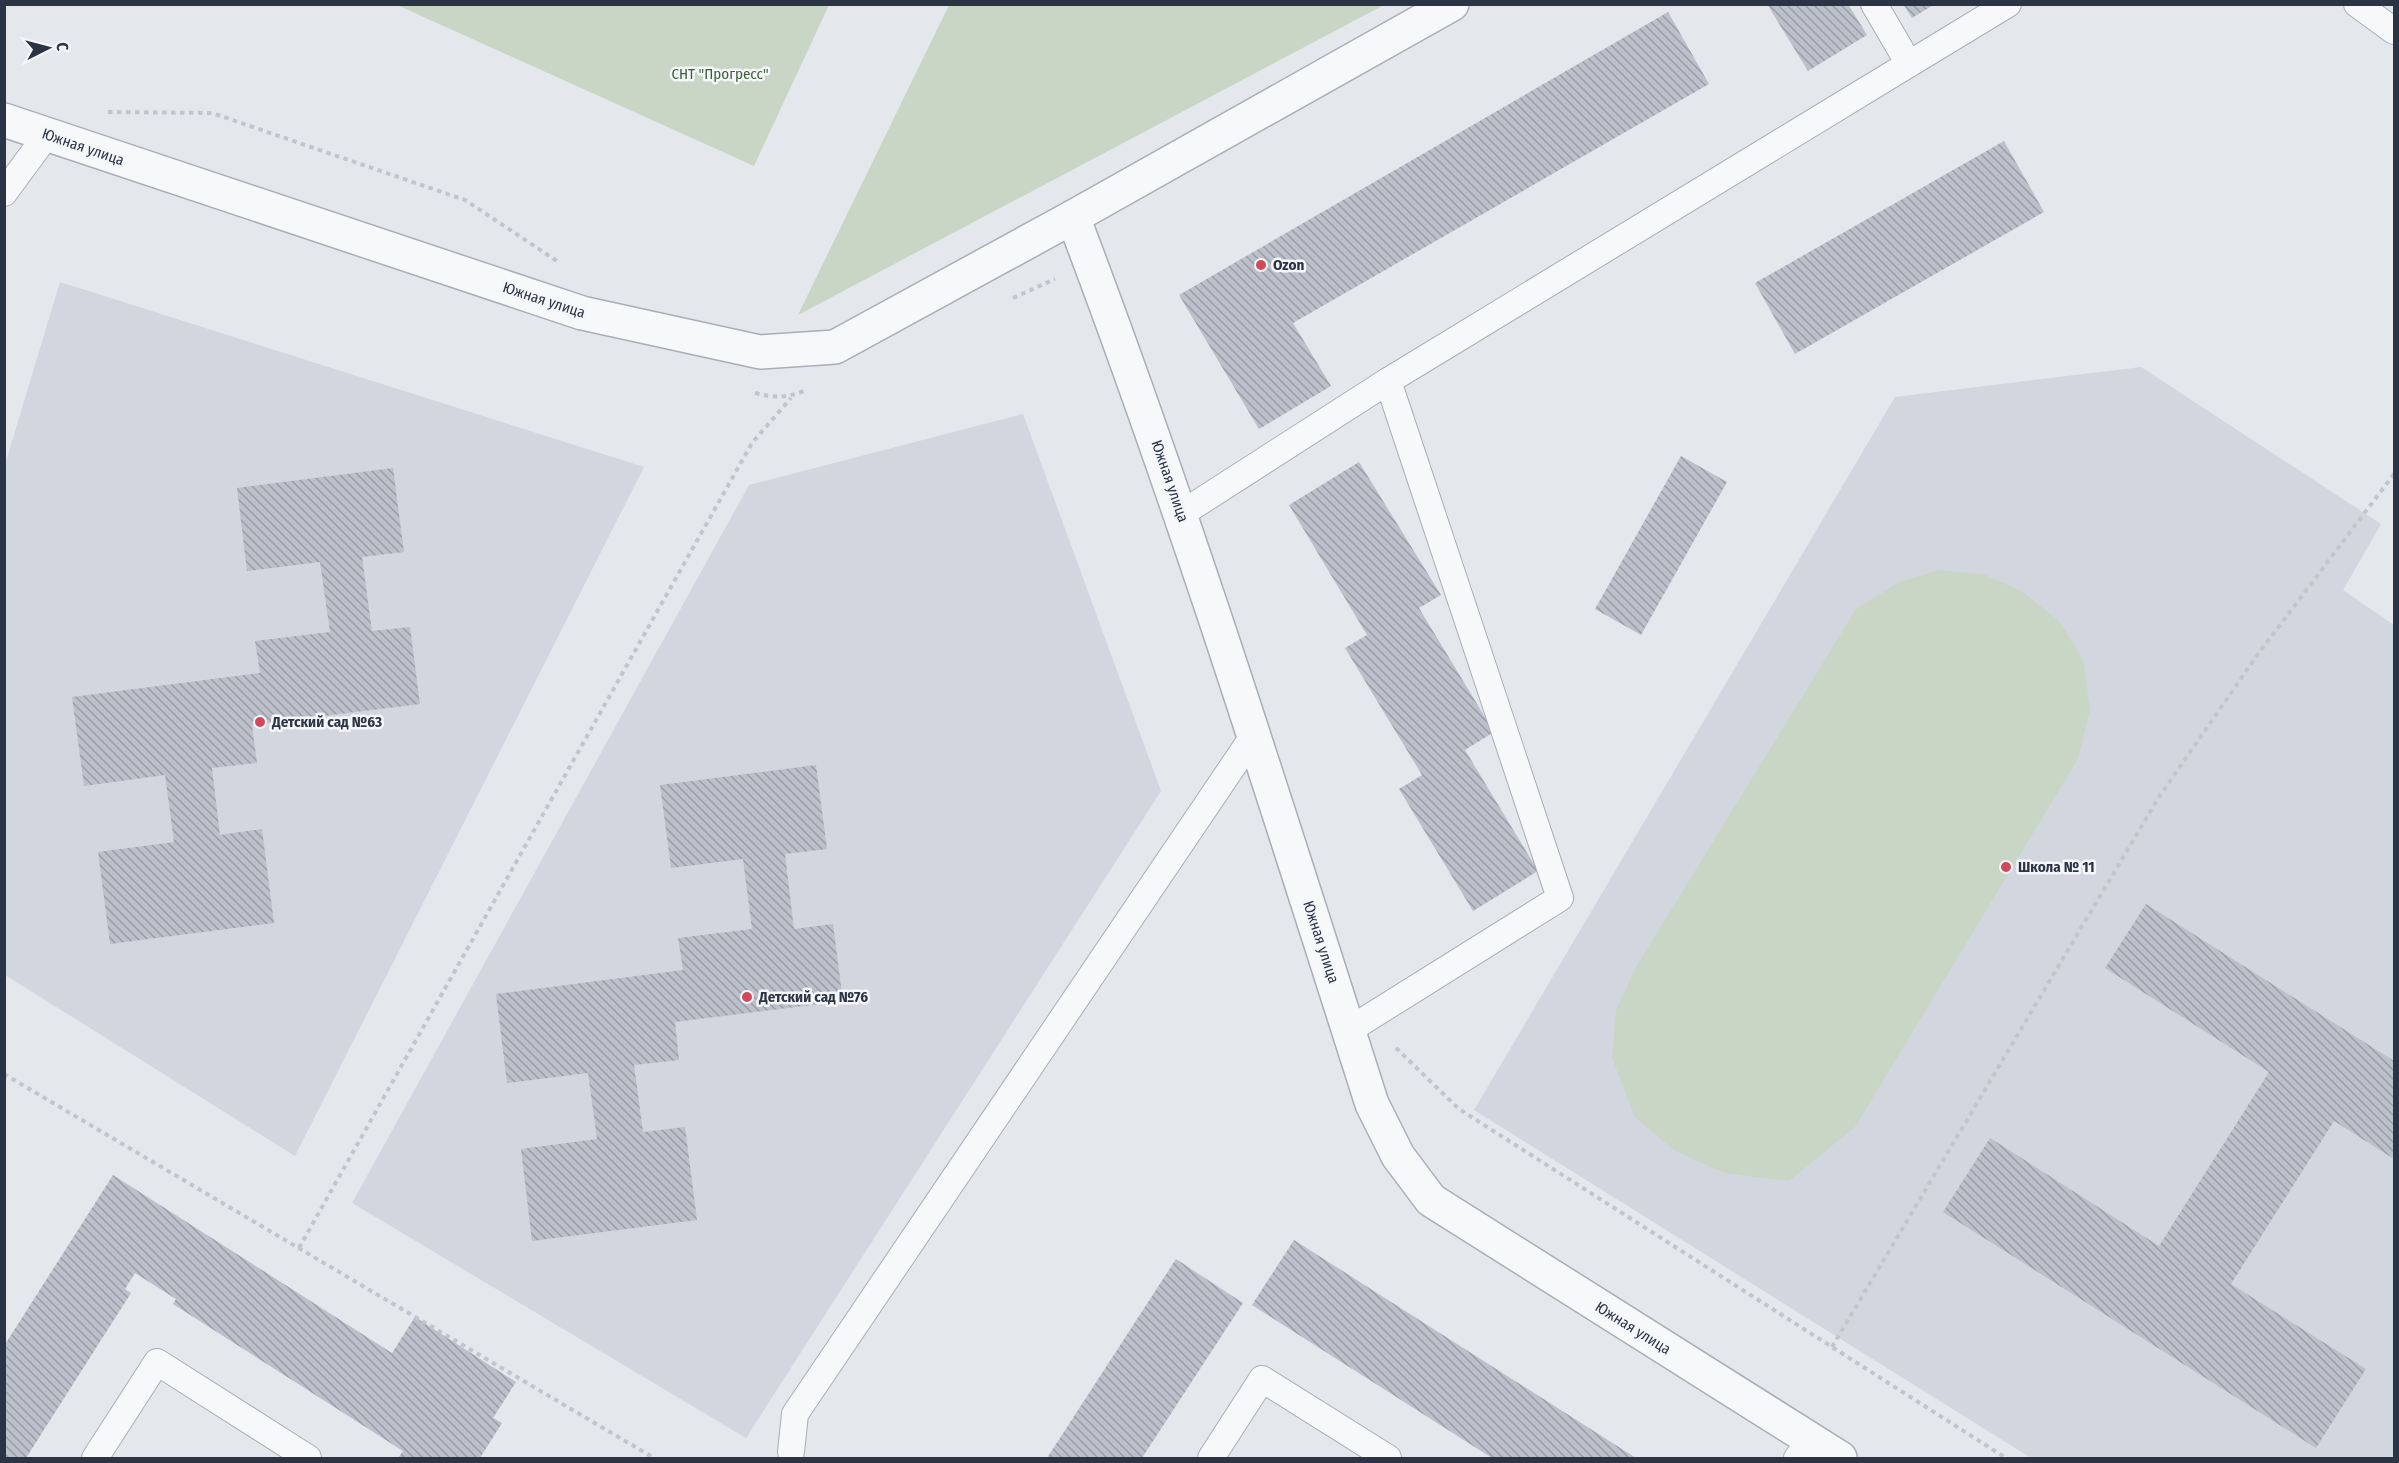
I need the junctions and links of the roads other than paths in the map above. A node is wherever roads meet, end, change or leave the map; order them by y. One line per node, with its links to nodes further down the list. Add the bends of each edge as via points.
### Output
1 (1452, 4): 10 (street, Южная улица)
2 (1874, 4): 6 (lane)
3 (2008, 4): 6 (lane)
4 (2357, 4): 5 (lane)
5 (2394, 32)
6 (1909, 64): 11 (lane)
7 (4, 120): 8 (street, Южная улица)
8 (46, 136): 9 (lane); 10 (street, Южная улица, via 582,313 760,351 835,347)
9 (4, 192)
10 (1073, 217): 12 (street, Южная улица)
11 (1388, 381): 12 (lane); 14 (lane, via 1560,898)
12 (1181, 513): 13 (street, Южная улица)
13 (1254, 735): 14 (street, Южная улица); 16 (lane, via 795,1414)
14 (1358, 1025): 15 (street, Южная улица, via 1372,1104 1398,1156 1431,1200)
15 (1804, 1449): 21 (street, Южная улица)
16 (791, 1452)
17 (95, 1458): 18 (lane, via 157,1362)
18 (308, 1458)
19 (1211, 1458): 20 (lane, via 1262,1380)
20 (1388, 1458)
21 (1840, 1458)

